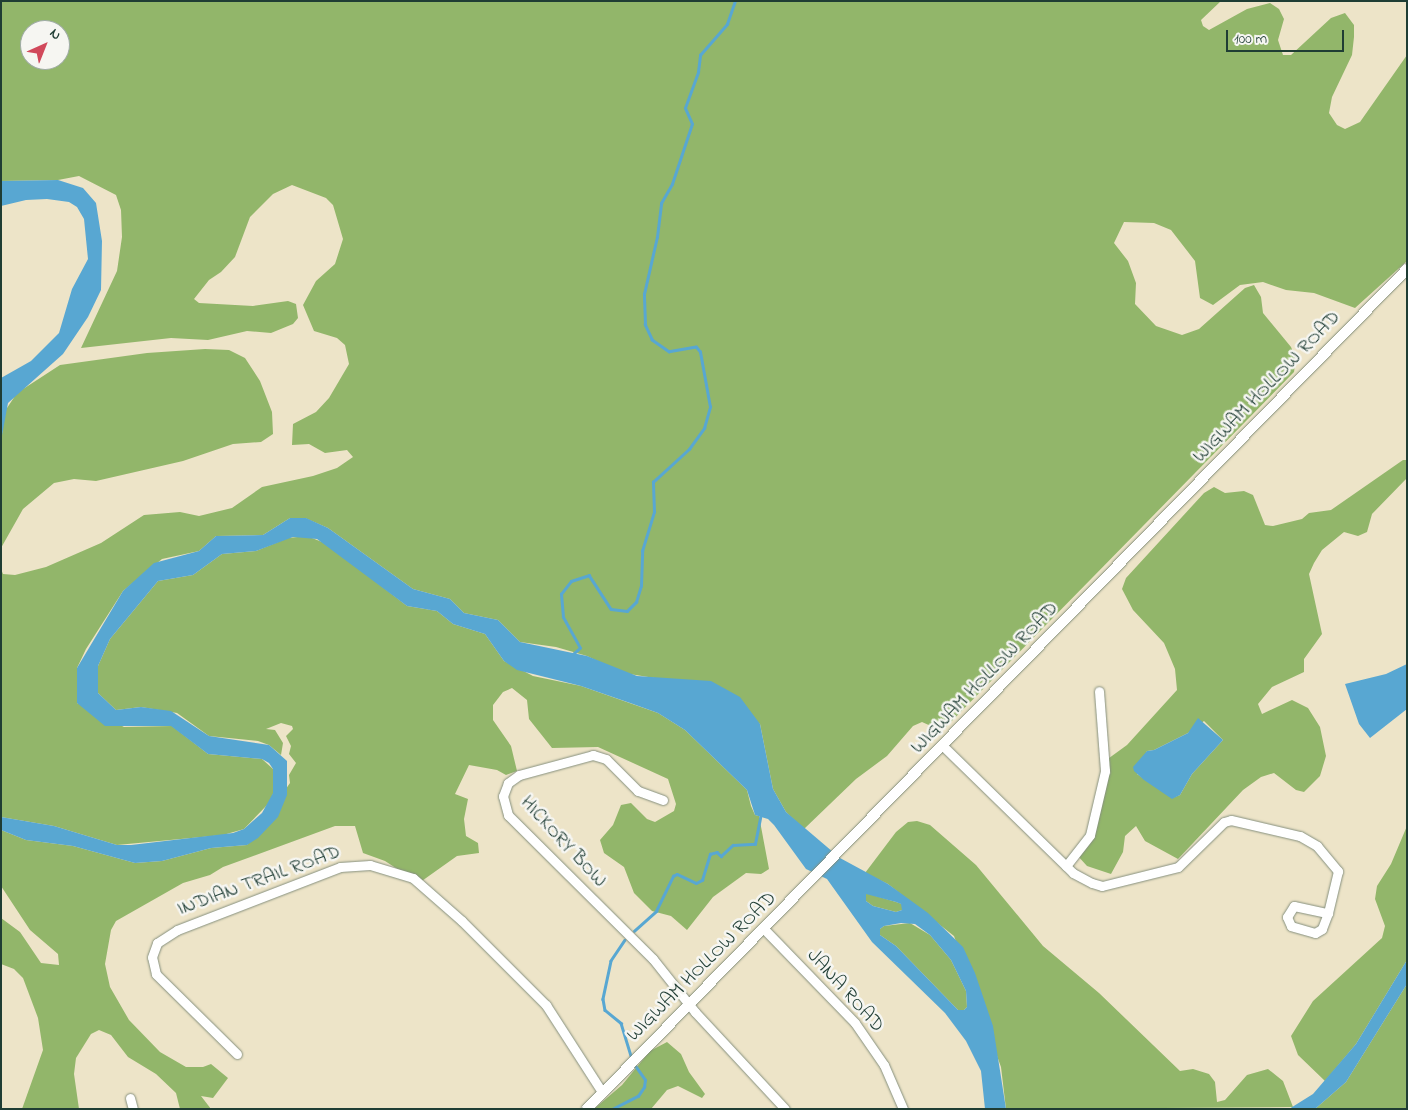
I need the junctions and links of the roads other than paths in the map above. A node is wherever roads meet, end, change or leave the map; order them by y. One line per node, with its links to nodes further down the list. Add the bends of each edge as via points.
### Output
1 (1407, 269): 3 (street, WIGWAM HOLLOW ROAD)
2 (1099, 691): 5 (street, via 1105,771 1090,835)
3 (943, 746): 5 (street); 7 (street, WIGWAM HOLLOW ROAD)
4 (663, 800): 8 (street, HICKORY BOW, via 638,791 606,759 594,755 519,775 508,783 503,796 508,815 653,959)
5 (1066, 866): 6 (street, via 1082,879 1102,886 1172,870 1184,863 1224,822 1231,820 1300,836 1323,852 1338,871)
6 (1328, 913)
7 (765, 930): 8 (street, WIGWAM HOLLOW ROAD); 15 (street, JANA ROAD, via 855,1023 884,1065)
8 (690, 1005): 10 (street, WIGWAM HOLLOW ROAD); 14 (street, HICKORY BOW)
9 (237, 1054): 10 (street, INDIAN TRAIL ROAD, via 156,974 152,957 158,942 177,930 331,871 370,864 401,872 418,881 462,922 546,1005)
10 (602, 1092): 13 (street, WIGWAM HOLLOW ROAD)
11 (130, 1098): 12 (street)
12 (133, 1109)
13 (587, 1109)
14 (785, 1109)
15 (903, 1109)

